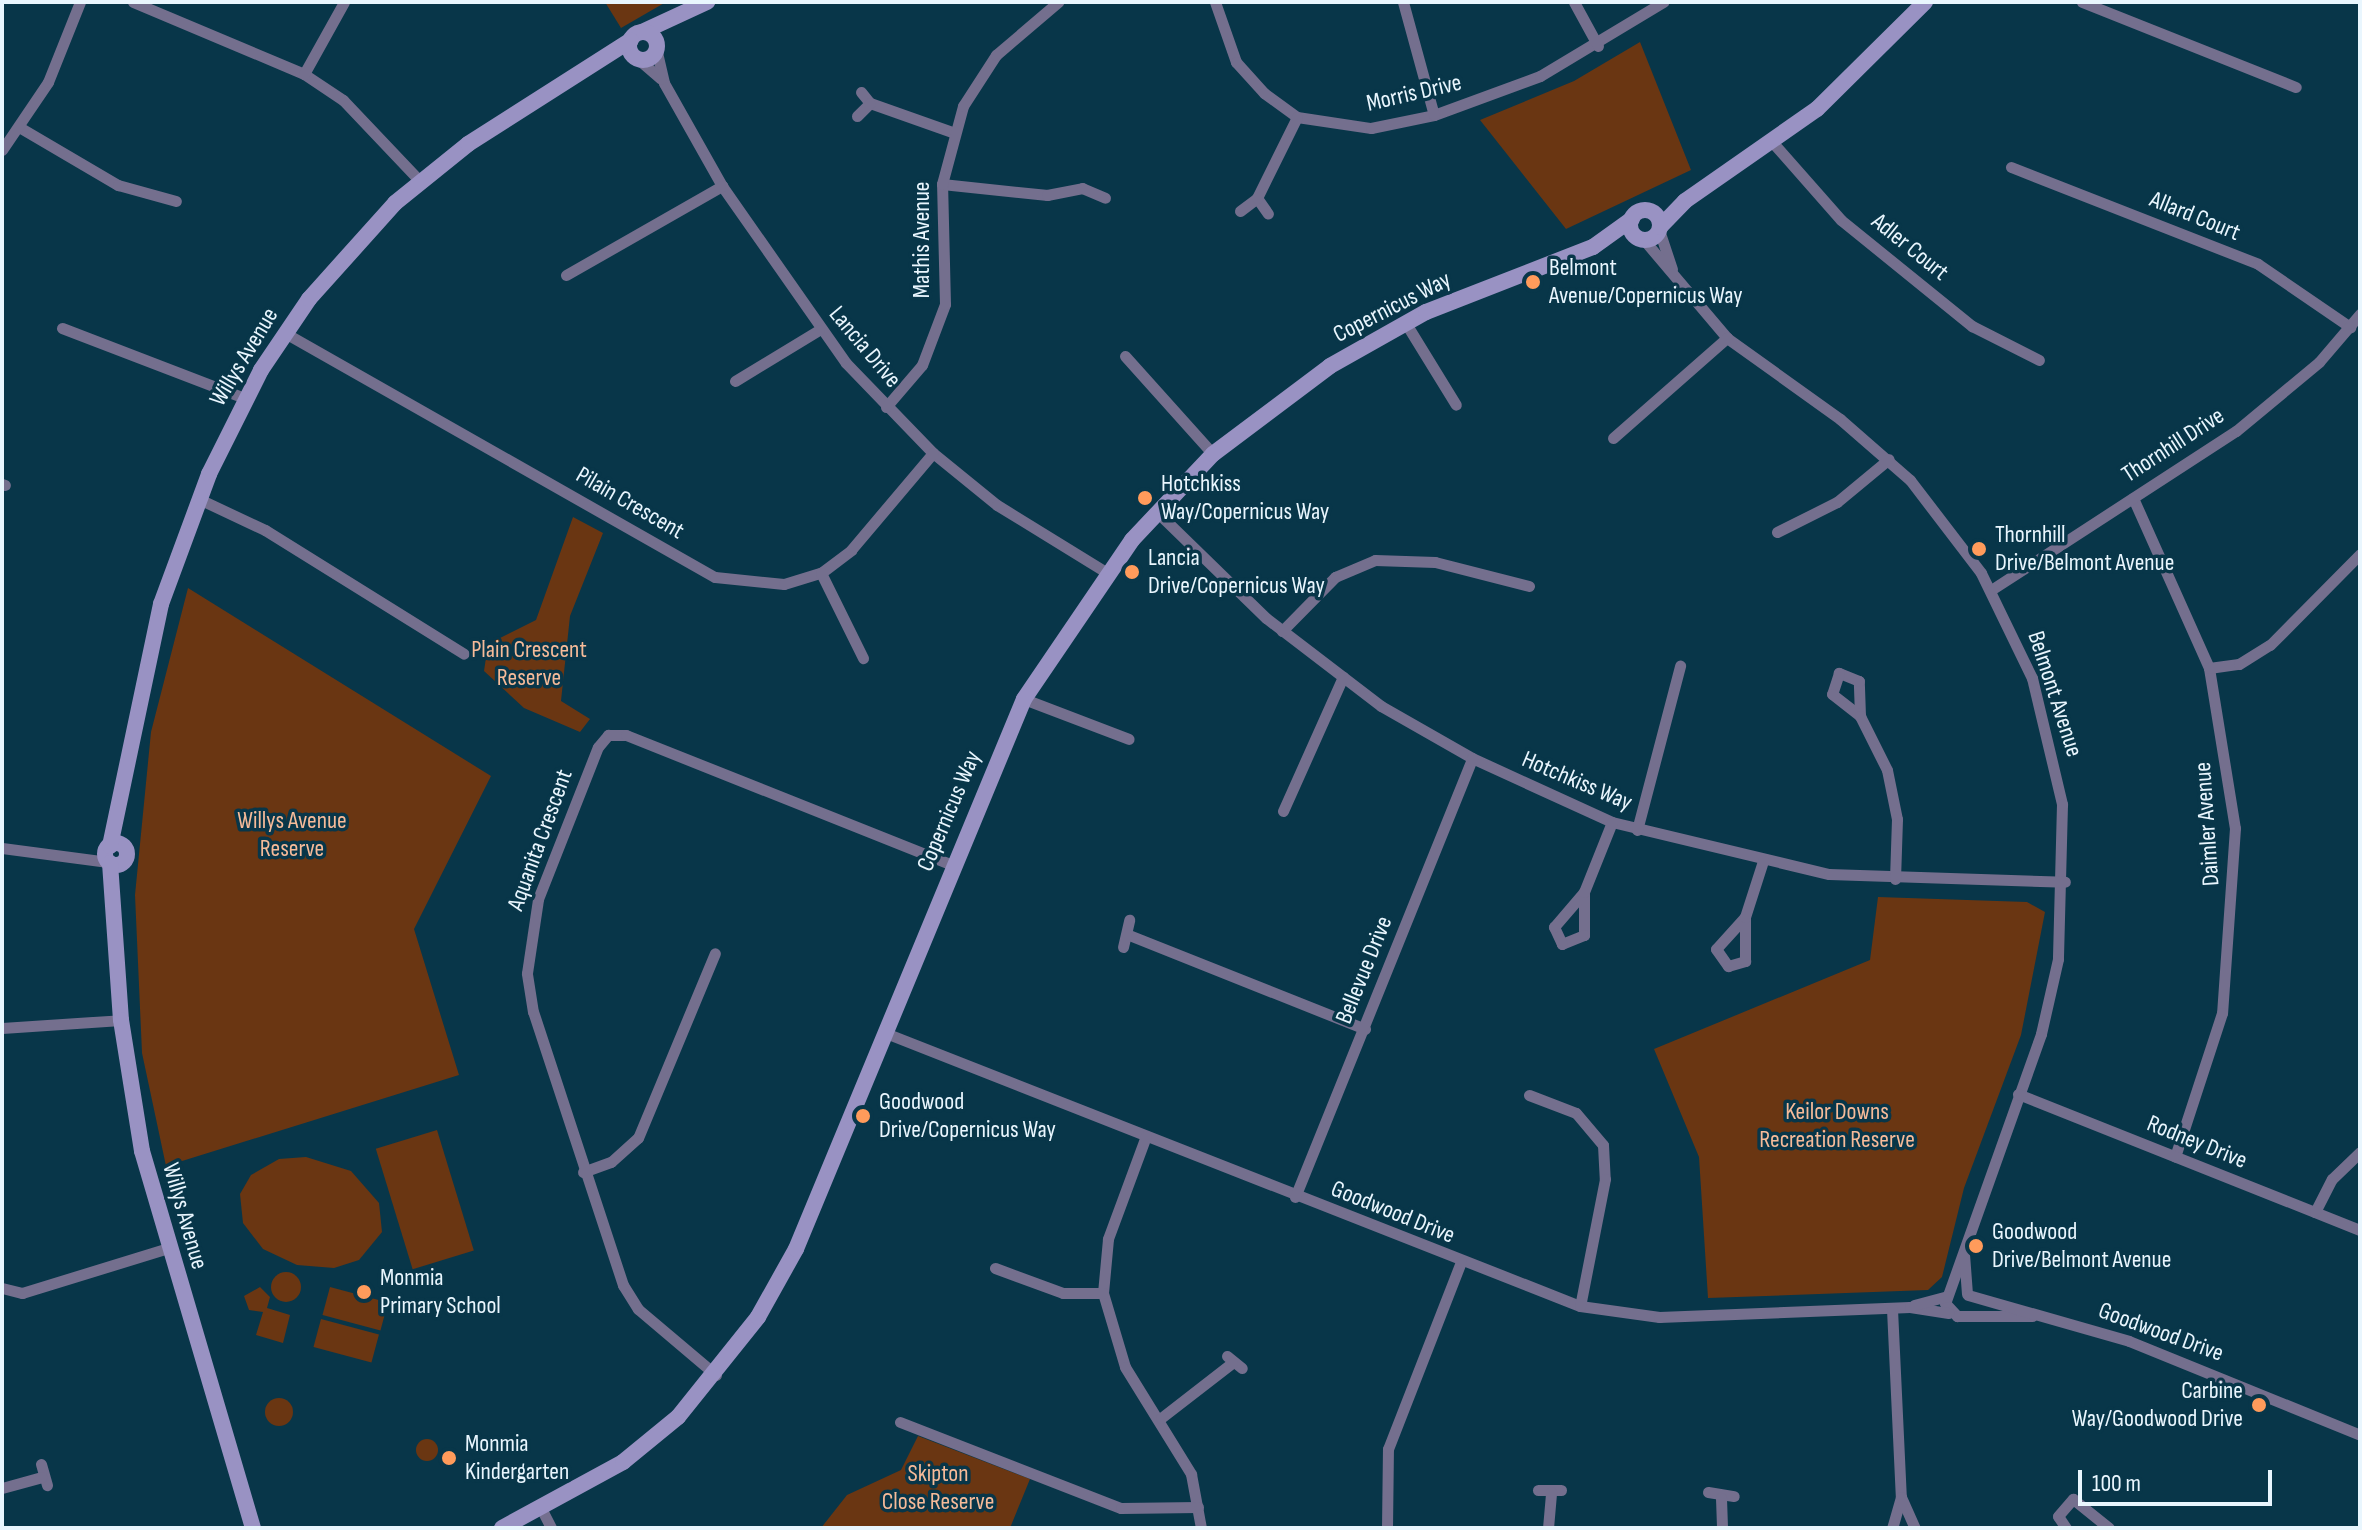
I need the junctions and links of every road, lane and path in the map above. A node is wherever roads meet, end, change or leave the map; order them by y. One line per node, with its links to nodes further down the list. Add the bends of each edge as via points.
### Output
1 (80, 2): 26 (street, via 48,82)
2 (133, 2): 18 (street)
3 (344, 2): 18 (street)
4 (707, 2): 12 (street, Willys Avenue)
5 (1058, 2): 27 (street, Mathis Avenue, via 996,55)
6 (1215, 2): 25 (street, via 1236,62)
7 (1403, 2): 23 (street)
8 (1574, 2): 14 (street)
9 (1663, 2): 14 (street, Morris Drive)
10 (1925, 2): 28 (street, Copernicus Way)
11 (2082, 2): 20 (street)
12 (684, 16): 13 (street, Willys Avenue); 15 (street, Willys Avenue)
13 (636, 36): 15 (street); 16 (street); 17 (street, Willys Avenue)
14 (1598, 46): 23 (street, Morris Drive, via 1517,86)
15 (656, 47): 16 (street, Willys Avenue); 19 (street, Lancia Drive)
16 (637, 58): 17 (street, Willys Avenue); 19 (street, Lancia Drive)
17 (592, 69): 31 (street, Willys Avenue)
18 (304, 74): 31 (street, via 357,113)
19 (664, 83): 33 (street, Lancia Drive)
20 (2296, 87)
21 (861, 92): 22 (street)
22 (870, 103): 24 (street); 27 (street)
23 (1434, 115): 25 (street, Morris Drive, via 1371,128)
24 (857, 116)
25 (1297, 117): 35 (street)
26 (19, 127): 29 (street); 36 (street, via 118,185)
27 (952, 132): 32 (street, Mathis Avenue)
28 (1774, 144): 37 (street, Copernicus Way); 54 (street, Adler Court, via 1841,220 1972,326)
29 (2, 150)
30 (2011, 167): 48 (street, Allard Court, via 2258,264)
31 (420, 181): 51 (street, Willys Avenue, via 341,259)
32 (942, 184): 34 (street, via 1047,195 1083,182); 58 (street, Mathis Avenue, via 945,304 922,365)
33 (722, 186): 44 (street); 50 (street, Lancia Drive)
34 (1105, 198)
35 (1257, 198): 38 (street); 39 (street)
36 (176, 201)
37 (1685, 201): 40 (street, Copernicus Way); 41 (street, Copernicus Way)
38 (1240, 211)
39 (1268, 214)
40 (1639, 215): 41 (street); 42 (street); 43 (street, Copernicus Way)
41 (1660, 228): 42 (street, Copernicus Way); 45 (street, Belmont Avenue)
42 (1643, 240): 43 (street, Copernicus Way); 45 (street, Belmont Avenue)
43 (1593, 247): 47 (street, Copernicus Way)
44 (566, 275)
45 (1675, 277): 52 (street, Belmont Avenue)
46 (2360, 314): 48 (street, Thornhill Drive)
47 (1405, 322): 57 (street); 61 (street, Copernicus Way, via 1300,386)
48 (2350, 327): 63 (street, Thornhill Drive, via 2259,413)
49 (62, 328): 56 (street)
50 (819, 330): 55 (street); 58 (street, Lancia Drive)
51 (285, 333): 56 (street, Willys Avenue); 69 (street, Pilain Crescent, via 715,577 784,584)
52 (1727, 338): 59 (street); 62 (street, Belmont Avenue)
53 (1125, 356): 61 (street)
54 (2039, 360)
55 (735, 381)
56 (244, 398): 64 (street, Willys Avenue)
57 (1456, 405)
58 (886, 407): 60 (street, Lancia Drive)
59 (1613, 438)
60 (933, 453): 68 (street, Lancia Drive, via 997,505); 69 (street, Pilain Crescent, via 851,550)
61 (1213, 454): 65 (street, Copernicus Way)
62 (1889, 459): 66 (street, via 1837,502); 71 (street, Belmont Avenue)
63 (2133, 498): 71 (street, Thornhill Drive); 76 (street, Daimler Avenue)
64 (199, 499): 73 (street, via 265,530); 86 (street, Willys Avenue, via 151,641)
65 (1157, 512): 68 (street, Copernicus Way); 72 (street, Hotchkiss Way)
66 (1777, 532)
67 (2359, 557): 76 (street, via 2270,645 2239,664)
68 (1106, 572): 78 (street, Copernicus Way)
69 (821, 573): 74 (street)
70 (1529, 586): 72 (street, via 1435,562 1375,560 1335,577)
71 (1991, 590): 90 (street, Belmont Avenue, via 2048,731 2062,804)
72 (1282, 631): 77 (street, Hotchkiss Way)
73 (464, 654)
74 (863, 658)
75 (1680, 666): 84 (street)
76 (2209, 668): 105 (street, Daimler Avenue, via 2235,828 2234,897 2222,1013)
77 (1343, 677): 81 (street, Hotchkiss Way); 82 (street)
78 (1024, 699): 80 (street); 88 (street, Copernicus Way)
79 (1860, 716): 89 (street, via 1887,770 1897,819)
80 (1129, 739)
81 (1472, 758): 83 (street, Hotchkiss Way); 99 (street, Bellevue Drive)
82 (1283, 811)
83 (1612, 822): 84 (street, Hotchkiss Way); 91 (street)
84 (1637, 830): 87 (street, Hotchkiss Way)
85 (2, 848): 86 (street)
86 (114, 854): 97 (street, Willys Avenue)
87 (1763, 861): 89 (street, Hotchkiss Way); 92 (street)
88 (952, 865): 100 (street, Copernicus Way); 106 (street, Aquanita Crescent, via 626,735 606,736 529,937 533,1012)
89 (1895, 879): 90 (street, Hotchkiss Way)
90 (2065, 882): 101 (street, Belmont Avenue, via 2052,991)
91 (1584, 892)
92 (1745, 917)
93 (1129, 920): 94 (street)
94 (1129, 935): 95 (street); 99 (street)
95 (1123, 947)
96 (715, 953): 106 (street, via 638,1138 611,1162)
97 (121, 1020): 98 (street); 110 (street, Willys Avenue, via 139,1140)
98 (2, 1028)
99 (1365, 1029): 107 (street, Bellevue Drive)
100 (883, 1032): 103 (street, Goodwood Drive); 125 (street, Copernicus Way, via 783,1276)
101 (2018, 1094): 105 (street, Rodney Drive); 111 (street, Belmont Avenue)
102 (1529, 1095): 118 (street, via 1576,1113 1603,1145 1605,1179)
103 (1146, 1136): 107 (street, Goodwood Drive); 115 (street, via 1108,1239)
104 (2360, 1152): 108 (street, via 2332,1179)
105 (2175, 1157): 108 (street, Rodney Drive)
106 (583, 1172): 125 (street, Aquanita Crescent, via 630,1297)
107 (1295, 1197): 112 (street, Goodwood Drive)
108 (2315, 1212): 109 (street, Rodney Drive)
109 (2360, 1230)
110 (168, 1248): 114 (street, via 22,1293); 136 (street, Willys Avenue)
111 (1964, 1249): 116 (street, Belmont Avenue); 117 (street, Belmont Avenue)
112 (1461, 1262): 118 (street, Goodwood Drive); 140 (street, via 1388,1449)
113 (995, 1268): 115 (street, via 1063,1293)
114 (2, 1288)
115 (1103, 1293): 126 (street, via 1125,1367)
116 (1948, 1295): 117 (street, Goodwood Drive); 119 (street, Goodwood Drive); 121 (street)
117 (1967, 1295): 122 (street, Belmont Avenue); 123 (street, Goodwood Drive)
118 (1580, 1306): 120 (street, Goodwood Drive, via 1659,1317)
119 (1910, 1307): 120 (street, Goodwood Drive); 121 (street, Goodwood Drive)
120 (1892, 1309): 133 (street)
121 (1949, 1313): 122 (street, Goodwood Drive)
122 (1966, 1313): 123 (street, Goodwood Drive)
123 (2032, 1316): 128 (street, Goodwood Drive, via 2176,1358)
124 (1234, 1362): 126 (street)
125 (716, 1375): 135 (street, Copernicus Way, via 623,1462)
126 (1161, 1418): 134 (street, via 1191,1474)
127 (900, 1422): 134 (street, via 1102,1502 1137,1510)
128 (2360, 1435)
129 (43, 1475): 130 (street)
130 (2, 1488)
131 (1538, 1490): 141 (street, via 1556,1491)
132 (1708, 1492): 142 (street, via 1728,1497)
133 (1901, 1497): 143 (street); 144 (street)
134 (1198, 1507): 139 (street)
135 (542, 1510): 137 (street, Copernicus Way); 138 (street)
136 (253, 1528)
137 (502, 1528)
138 (551, 1528)
139 (1201, 1528)
140 (1387, 1528)
141 (1548, 1528)
142 (1722, 1528)
143 (1892, 1528)
144 (1915, 1528)
145 (2066, 1528): 146 (street, via 2058,1516 2073,1499)
146 (2107, 1528)

